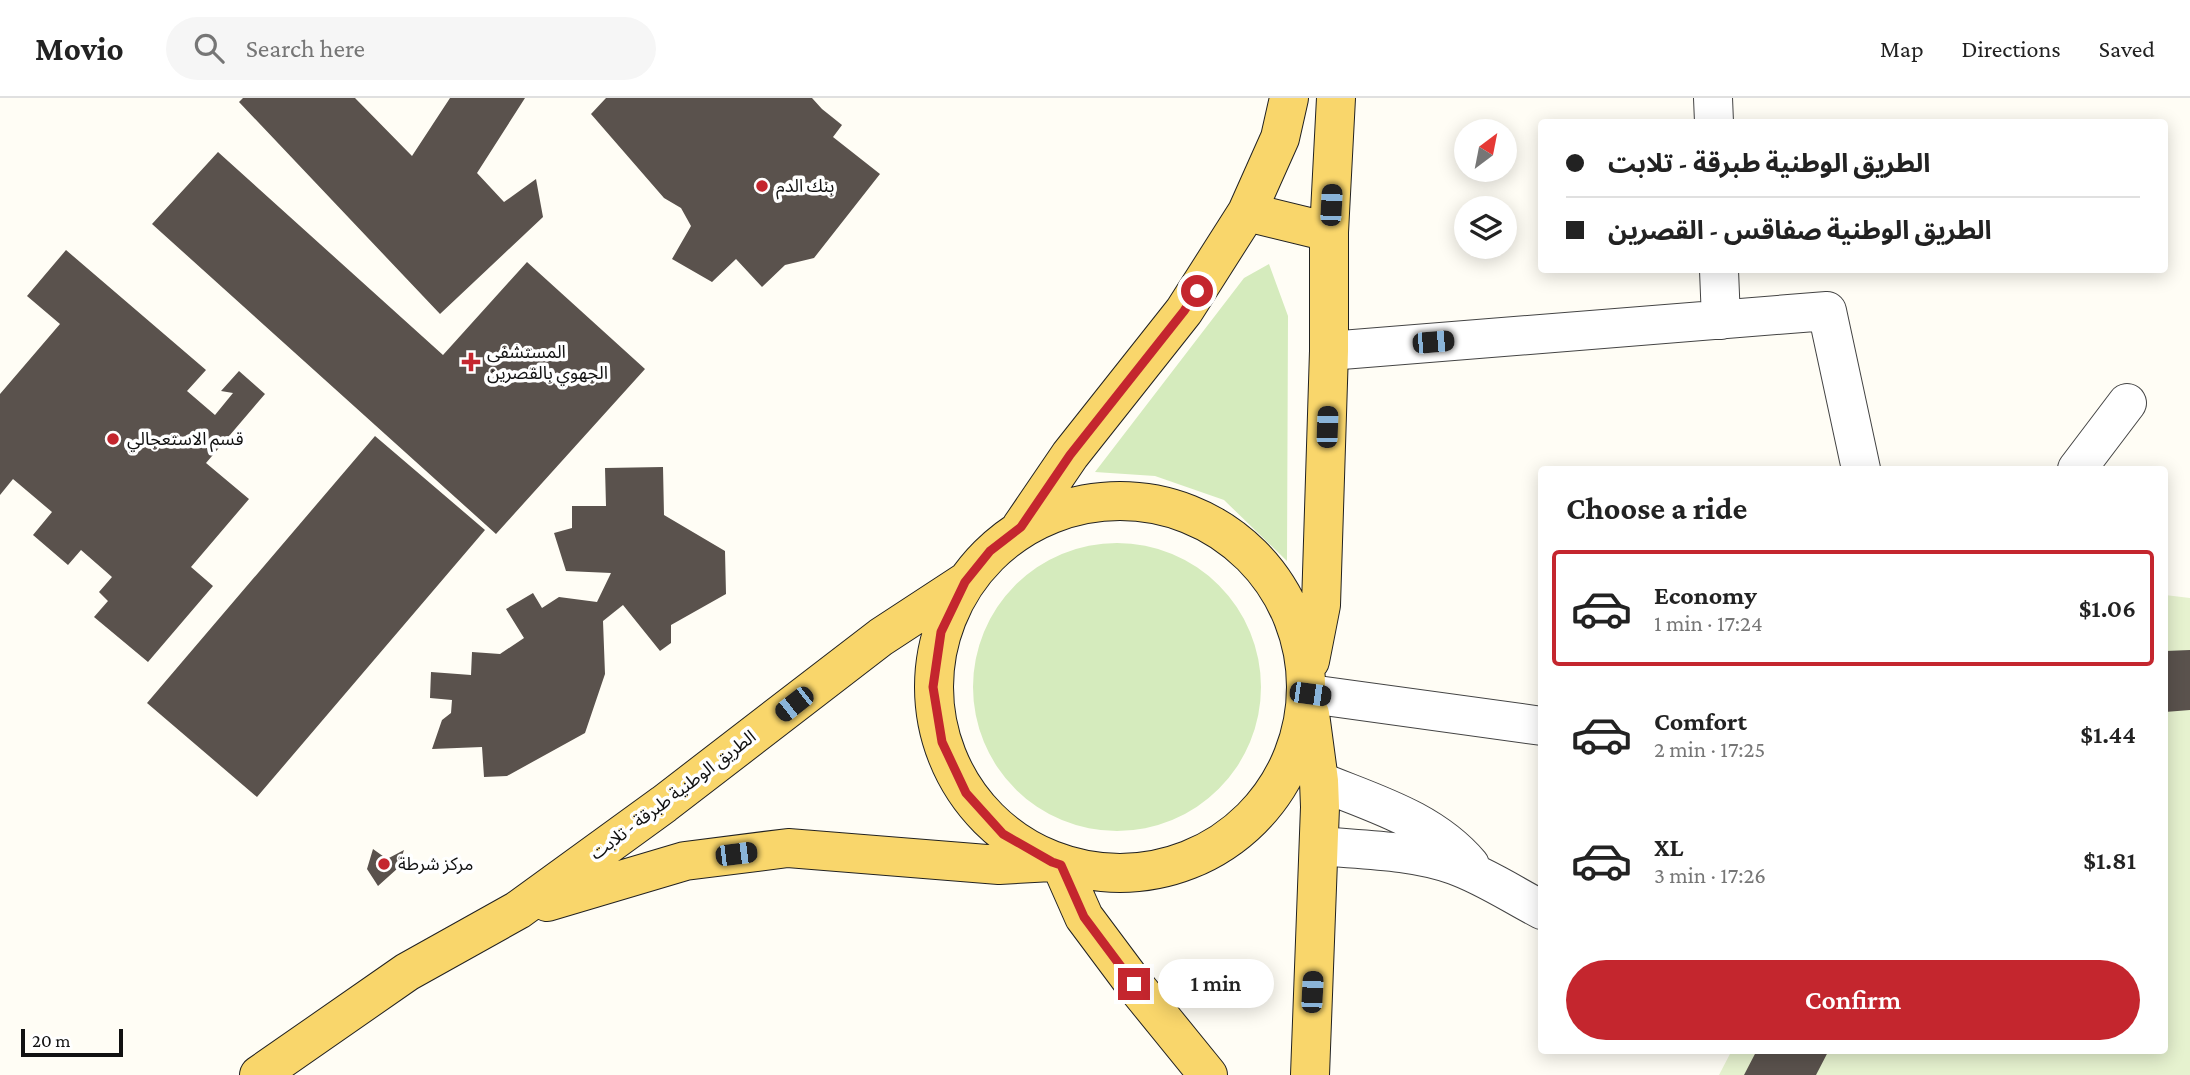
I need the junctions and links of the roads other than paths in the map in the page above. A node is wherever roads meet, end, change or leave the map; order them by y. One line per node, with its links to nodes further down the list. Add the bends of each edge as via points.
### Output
1 (1289, 98): 5 (main road, via 1280,138)
2 (1336, 98): 6 (main road)
3 (1713, 98): 4 (street)
4 (1714, 119)
5 (1247, 212): 6 (main road); 13 (main road, via 1184,311 1070,455)
6 (1329, 232): 9 (main road)
7 (1719, 273): 8 (street)
8 (1721, 320): 9 (street); 11 (street, via 1827,311)
9 (1329, 351): 15 (main road, via 1321,605)
10 (2127, 403): 12 (street)
11 (1860, 466)
12 (2079, 466)
13 (1021, 527): 14 (main road, via 990,551); 15 (main road, via 1080,504 1130,501 1204,519 1255,556 1292,608)
14 (965, 582): 19 (main road, via 941,632 933,687 942,742 966,793 1003,834); 22 (main road, الطريق الوطنية طبرقة - تلابت, via 881,637)
15 (1309, 689): 16 (street); 17 (main road); 19 (main road, via 1291,758 1262,806 1220,844 1173,868 1117,875)
16 (1538, 725)
17 (1319, 781): 18 (main road); 20 (street, via 1419,823 1460,853)
18 (1319, 846): 20 (street, via 1432,858); 25 (main road)
19 (1056, 863): 22 (main road, الطريق الوطنية طبرقة - تلابت, via 999,865 788,848 685,861); 24 (main road, via 1084,917)
20 (1480, 877): 21 (street)
21 (1538, 908)
22 (518, 910): 23 (main road, الطريق الوطنية طبرقة - تلابت, via 407,972)
23 (259, 1075)
24 (1208, 1075)
25 (1310, 1075)

